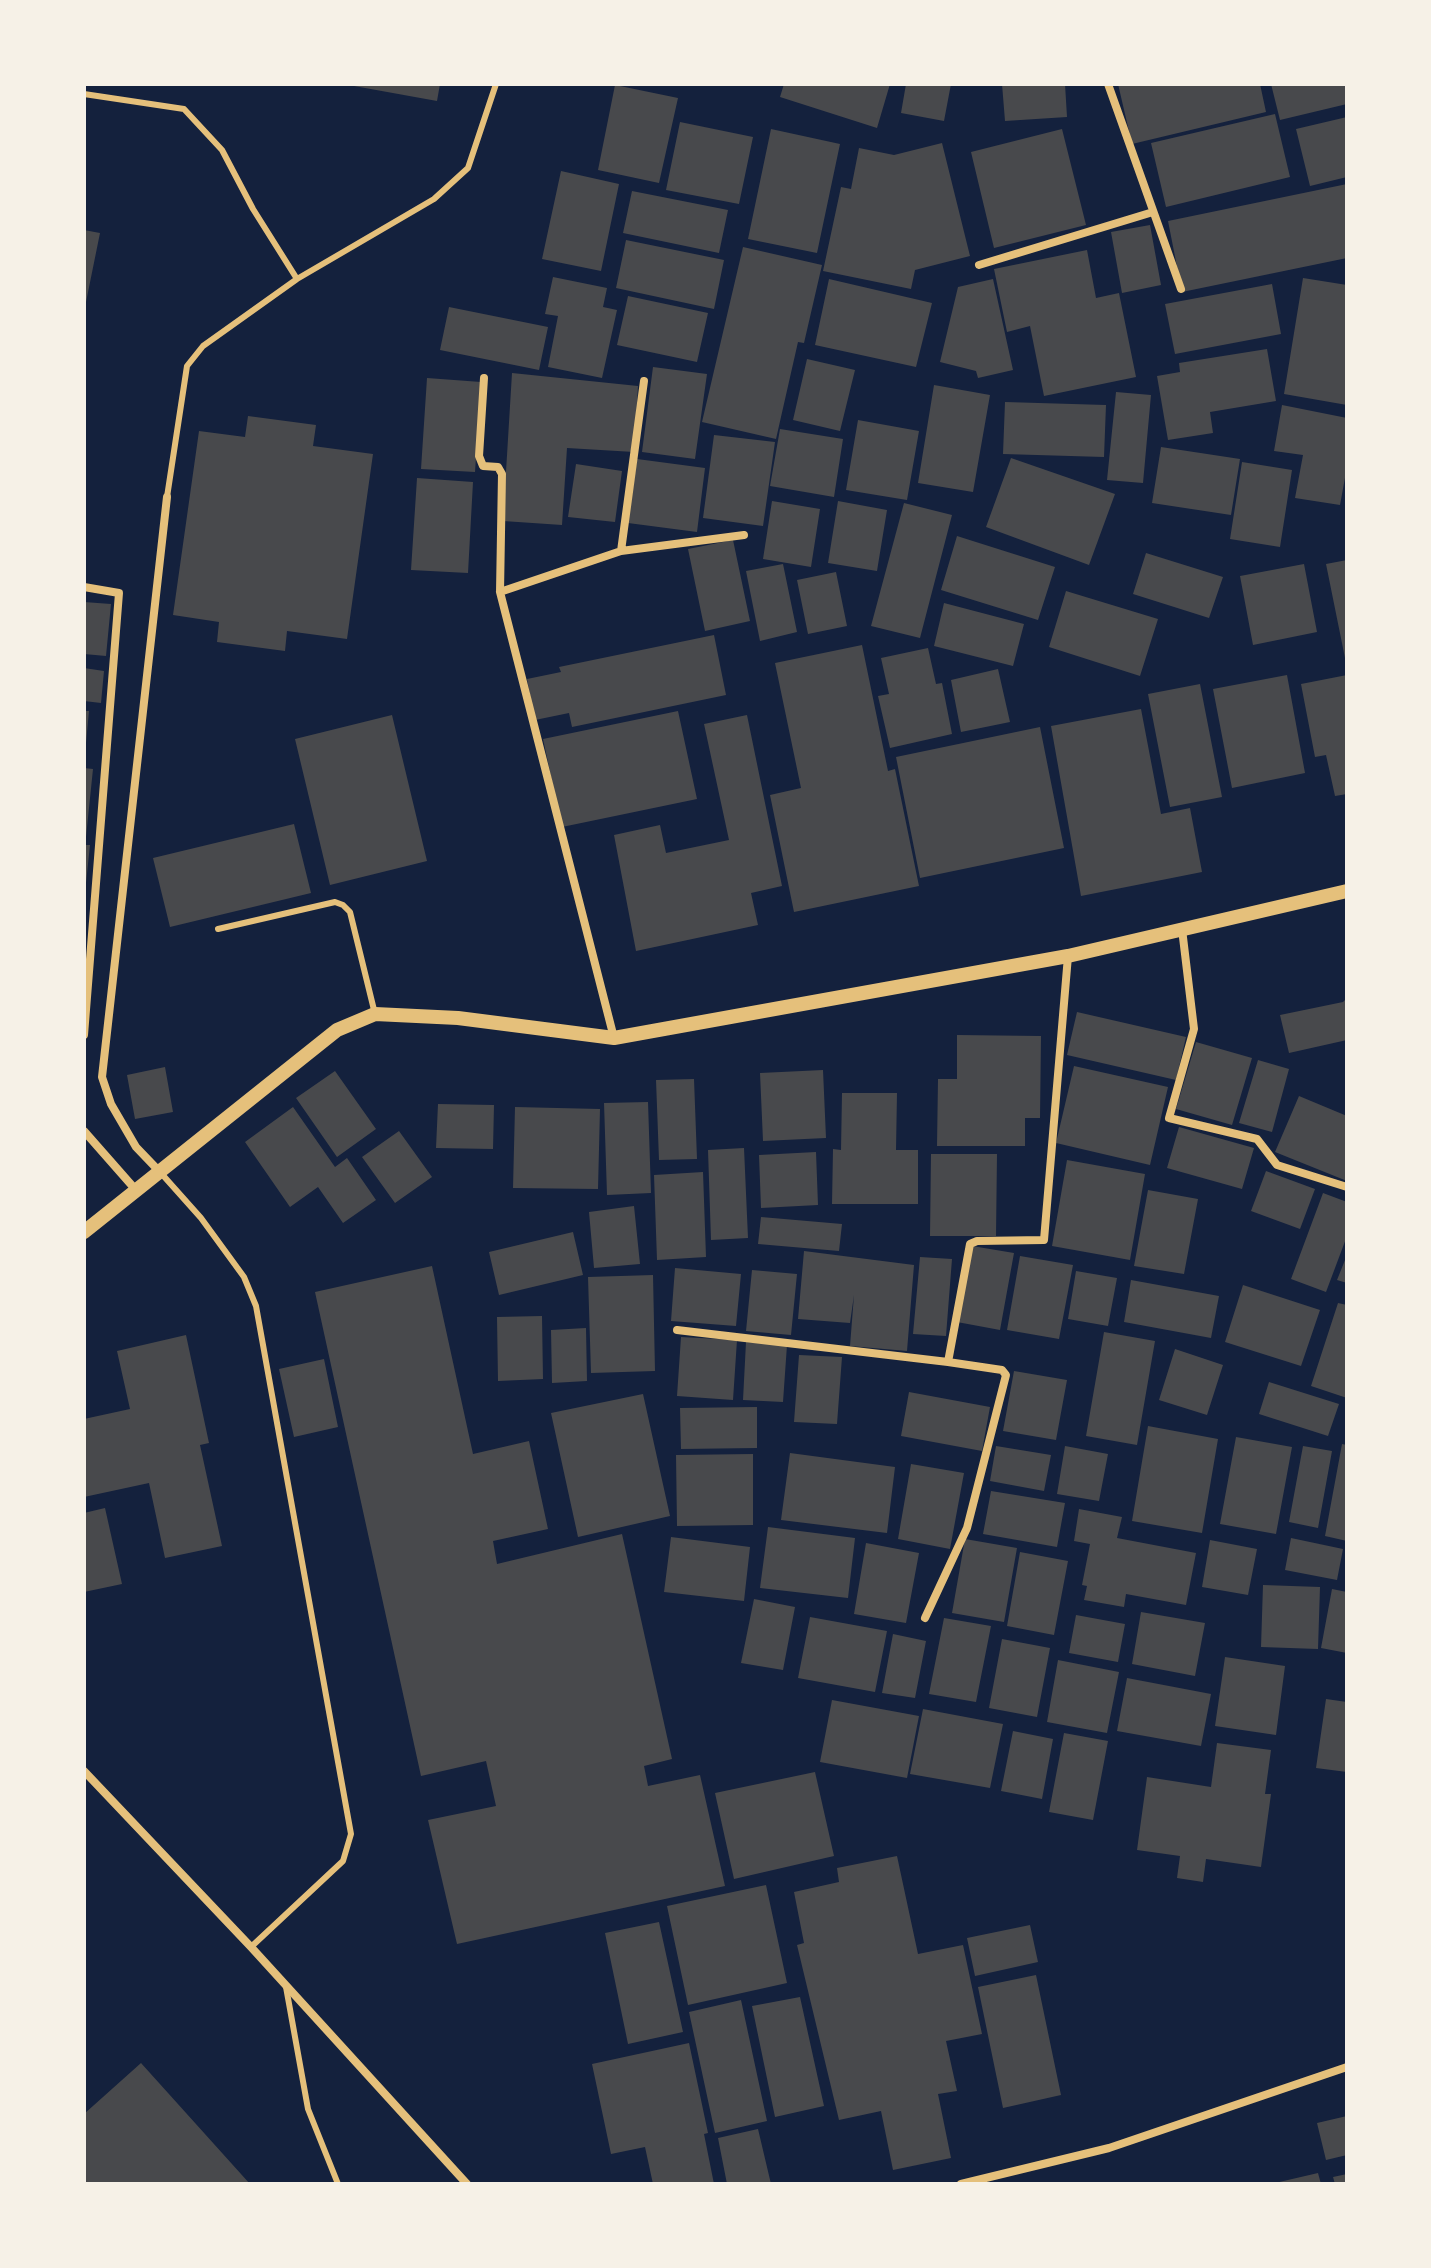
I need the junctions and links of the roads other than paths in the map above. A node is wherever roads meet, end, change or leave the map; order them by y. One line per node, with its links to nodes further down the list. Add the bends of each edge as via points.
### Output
1 (496, 84): 6 (lane, via 468,168 434,199)
2 (1108, 84): 4 (street)
3 (84, 94): 6 (lane, via 184,109 222,150)
4 (1153, 212): 5 (street); 7 (street)
5 (979, 265)
6 (297, 279): 10 (lane, via 203,346 187,366)
7 (1181, 289)
8 (484, 378): 14 (street, via 479,456 483,466 498,467 502,474)
9 (644, 381): 12 (street)
10 (167, 497): 23 (street, via 102,1077 136,1147)
11 (744, 535): 12 (street)
12 (621, 551): 14 (street)
13 (84, 587): 20 (street, via 119,593)
14 (500, 592): 21 (street)
15 (1347, 891): 17 (street)
16 (218, 929): 19 (lane, via 335,902 343,905 350,912)
17 (1182, 929): 18 (street); 24 (street, via 1194,1029 1169,1118 1257,1139 1277,1165)
18 (1068, 956): 21 (street); 28 (street, via 1044,1240 970,1244)
19 (375, 1014): 21 (street, via 458,1018); 23 (street, via 337,1030)
20 (84, 1035)
21 (614, 1038)
22 (84, 1131): 25 (street)
23 (159, 1171): 25 (street); 31 (lane, via 244,1277 256,1306 351,1834 343,1861)
24 (1347, 1187)
25 (135, 1189): 26 (street)
26 (84, 1232)
27 (677, 1330): 28 (street)
28 (948, 1362): 29 (street, via 1002,1370 1006,1375 967,1528)
29 (925, 1618)
30 (84, 1771): 31 (street)
31 (251, 1947): 32 (street)
32 (286, 1985): 34 (lane, via 308,2109); 35 (street)
33 (1347, 2067): 36 (street, via 1109,2148)
34 (338, 2184)
35 (467, 2184)
36 (961, 2184)

